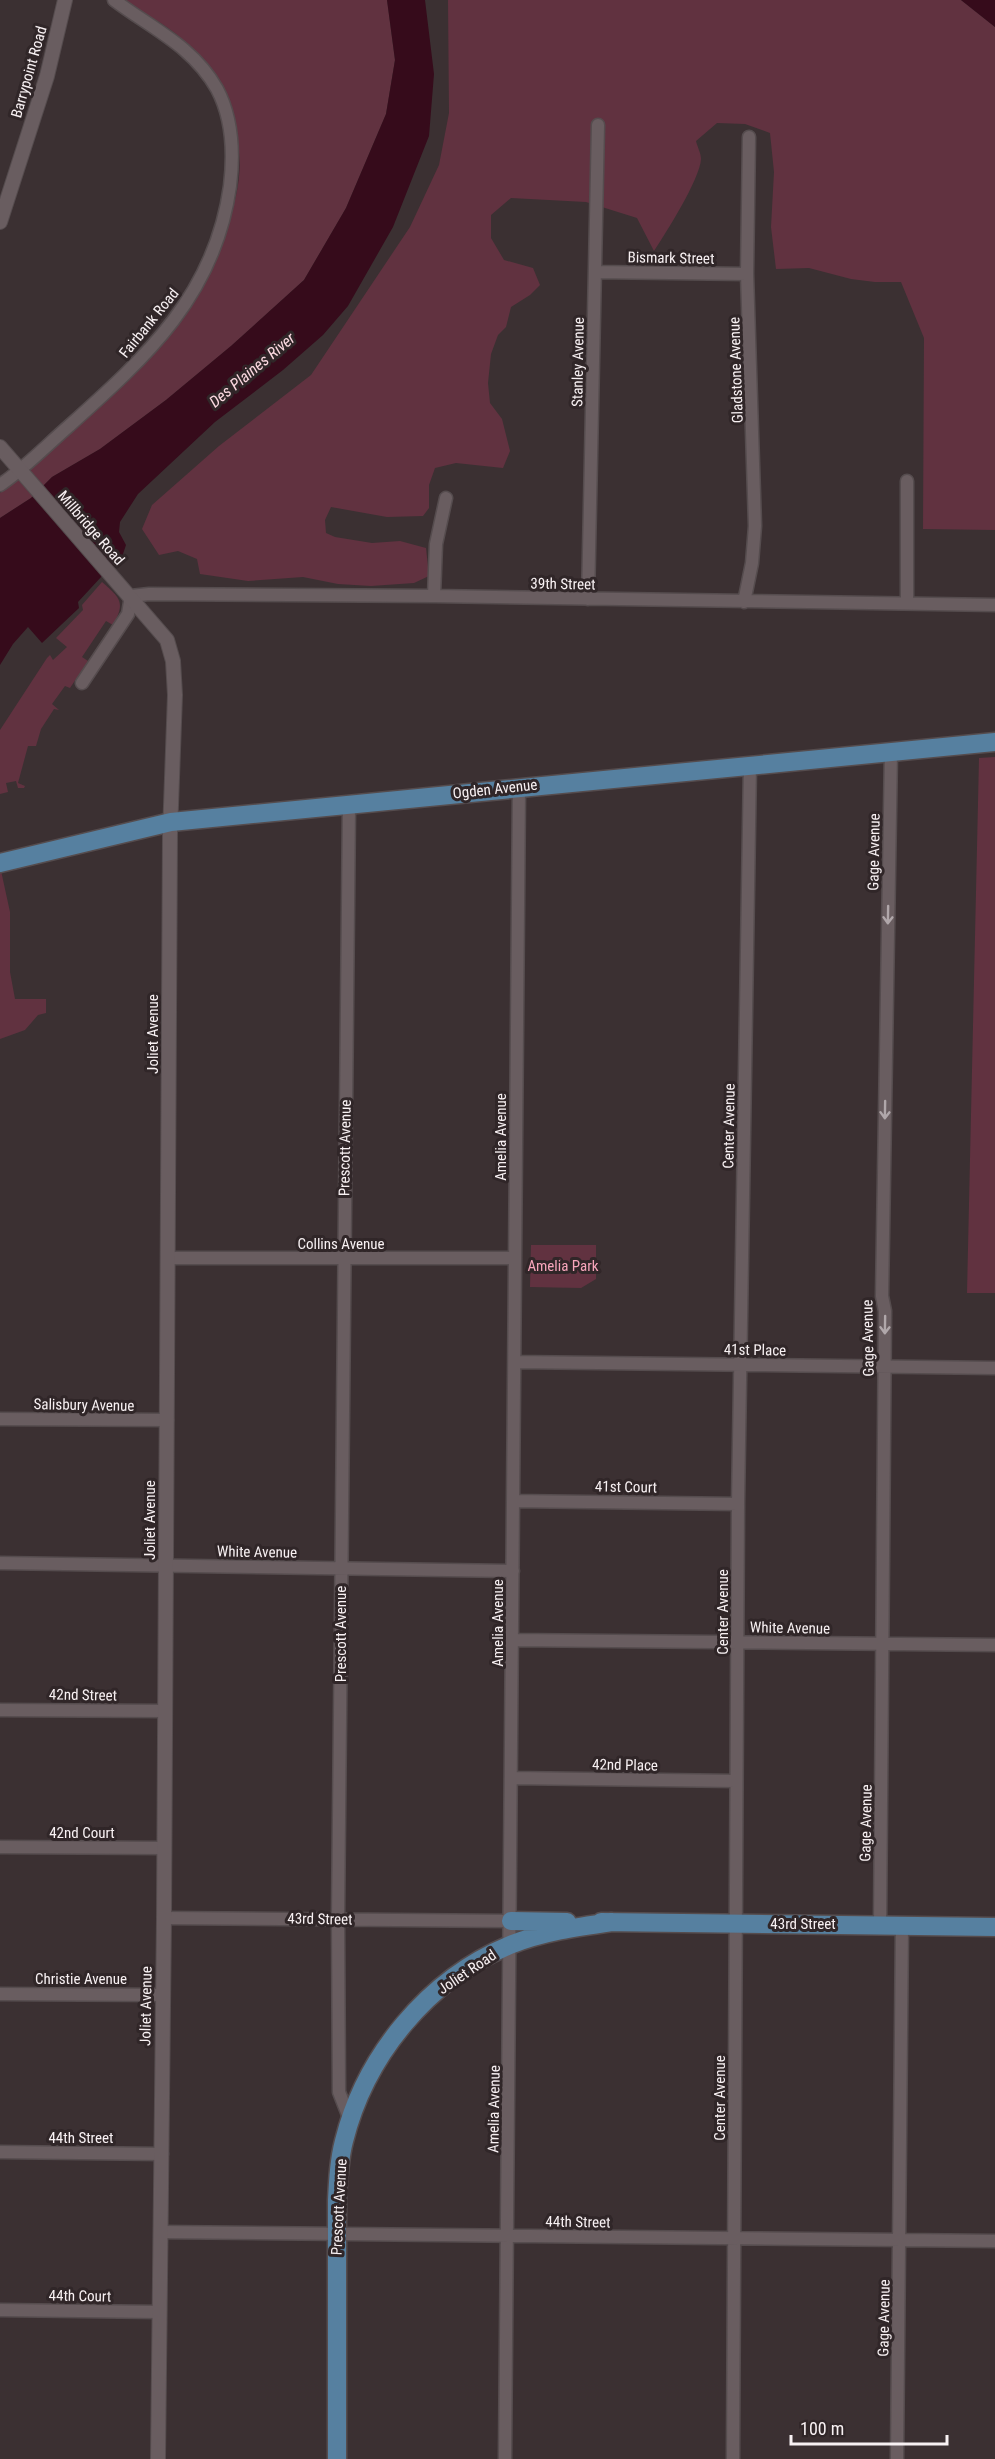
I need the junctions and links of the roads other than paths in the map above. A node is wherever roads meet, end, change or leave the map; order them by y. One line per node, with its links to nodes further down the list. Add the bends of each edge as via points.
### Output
1 (65, 0): 5 (street, Barrypoint Road, via 47,76)
2 (114, 0): 9 (street, Fairbank Road, via 173,39 208,74 216,88 231,136 233,164 227,208 216,248 181,311 120,380)
3 (598, 125): 6 (street, Stanley Avenue)
4 (749, 137): 7 (street, Gladstone Avenue)
5 (0, 222)
6 (595, 272): 7 (street, Bismark Street); 15 (street, Stanley Avenue)
7 (747, 274): 16 (street, Gladstone Avenue, via 756,526)
8 (0, 447): 9 (street)
9 (23, 474): 11 (street, Fairbank Road); 13 (street, Millbridge Road)
10 (907, 481): 17 (street)
11 (0, 485)
12 (446, 498): 14 (street, via 436,544)
13 (131, 596): 14 (street, 39th Street); 19 (street, via 128,614); 25 (street, Joliet Avenue, via 167,640 172,658 175,695)
14 (434, 596): 15 (street, 39th Street)
15 (588, 599): 16 (street, 39th Street)
16 (744, 602): 17 (street, 39th Street)
17 (907, 603): 18 (street, 39th Street)
18 (995, 605)
19 (82, 683)
20 (995, 741): 21 (main road, Ogden Avenue)
21 (891, 751): 22 (main road, Ogden Avenue); 32 (street, Gage Avenue, one-way to 32)
22 (750, 765): 23 (main road, Ogden Avenue); 31 (street, Center Avenue)
23 (519, 787): 24 (main road, Ogden Avenue); 28 (street, Amelia Avenue)
24 (349, 806): 25 (main road, Ogden Avenue); 29 (street, Prescott Avenue)
25 (171, 822): 26 (main road, Ogden Avenue); 27 (street, Joliet Avenue)
26 (0, 863)
27 (168, 1258): 29 (street, Collins Avenue); 35 (street, Joliet Avenue)
28 (515, 1258): 29 (street, Collins Avenue); 30 (street, Amelia Avenue)
29 (344, 1259): 40 (street, Prescott Avenue)
30 (515, 1362): 31 (street, 41st Place); 36 (street, Amelia Avenue)
31 (740, 1365): 32 (street, 41st Place); 37 (street, Center Avenue)
32 (884, 1366): 33 (street, 41st Place); 44 (street, Gage Avenue)
33 (995, 1368)
34 (0, 1419): 35 (street, Salisbury Avenue)
35 (167, 1420): 39 (street, Joliet Avenue)
36 (514, 1501): 37 (street, 41st Court); 41 (street, Amelia Avenue)
37 (738, 1504): 43 (street, Center Avenue)
38 (0, 1563): 39 (street, White Avenue)
39 (166, 1564): 40 (street, White Avenue); 47 (street, Joliet Avenue)
40 (341, 1569): 41 (street, White Avenue); 53 (street, Prescott Avenue)
41 (513, 1570): 42 (street, Amelia Avenue)
42 (513, 1640): 43 (street, White Avenue); 48 (street, Amelia Avenue)
43 (738, 1642): 44 (street, White Avenue); 49 (street, Center Avenue)
44 (884, 1644): 45 (street, White Avenue); 57 (street, Gage Avenue)
45 (995, 1645)
46 (0, 1710): 47 (street, 42nd Street)
47 (165, 1711): 51 (street, Joliet Avenue)
48 (512, 1778): 49 (street, 42nd Place); 54 (street, Amelia Avenue)
49 (736, 1781): 56 (street, Center Avenue)
50 (0, 1847): 51 (street, 42nd Court)
51 (164, 1848): 52 (street, Joliet Avenue)
52 (164, 1918): 53 (street, 43rd Street); 62 (street, Joliet Avenue)
53 (338, 1919): 54 (street, 43rd Street); 63 (street, Prescott Avenue, via 339,2092)
54 (511, 1921): 55 (main road); 60 (street, Amelia Avenue)
55 (612, 1922): 56 (main road, 43rd Street); 60 (main road, Joliet Road, via 562,1929)
56 (736, 1923): 57 (main road, 43rd Street); 69 (street, Center Avenue)
57 (880, 1924): 58 (main road, 43rd Street)
58 (902, 1925): 59 (main road, 43rd Street); 70 (street, Gage Avenue)
59 (995, 1927)
60 (511, 1945): 63 (main road, Joliet Road, via 442,1987 406,2022 378,2060); 68 (street, Amelia Avenue)
61 (0, 1994): 62 (street, Christie Avenue)
62 (163, 1995): 65 (street, Joliet Avenue)
63 (350, 2120): 67 (main road, Prescott Avenue, via 339,2168)
64 (0, 2152): 65 (street, 44th Street)
65 (162, 2154): 66 (street, Joliet Avenue)
66 (161, 2232): 67 (street, 44th Street); 73 (street, Joliet Avenue)
67 (337, 2235): 68 (street, 44th Street); 75 (main road, Prescott Avenue)
68 (507, 2236): 69 (street, 44th Street); 76 (street, Amelia Avenue)
69 (735, 2238): 70 (street, 44th Street); 77 (street, Center Avenue)
70 (899, 2240): 71 (street, 44th Street); 78 (street, Gage Avenue)
71 (995, 2241)
72 (0, 2310): 73 (street, 44th Court)
73 (159, 2312): 74 (street, Joliet Avenue)
74 (158, 2459)
75 (337, 2459)
76 (505, 2459)
77 (733, 2459)
78 (897, 2459)

